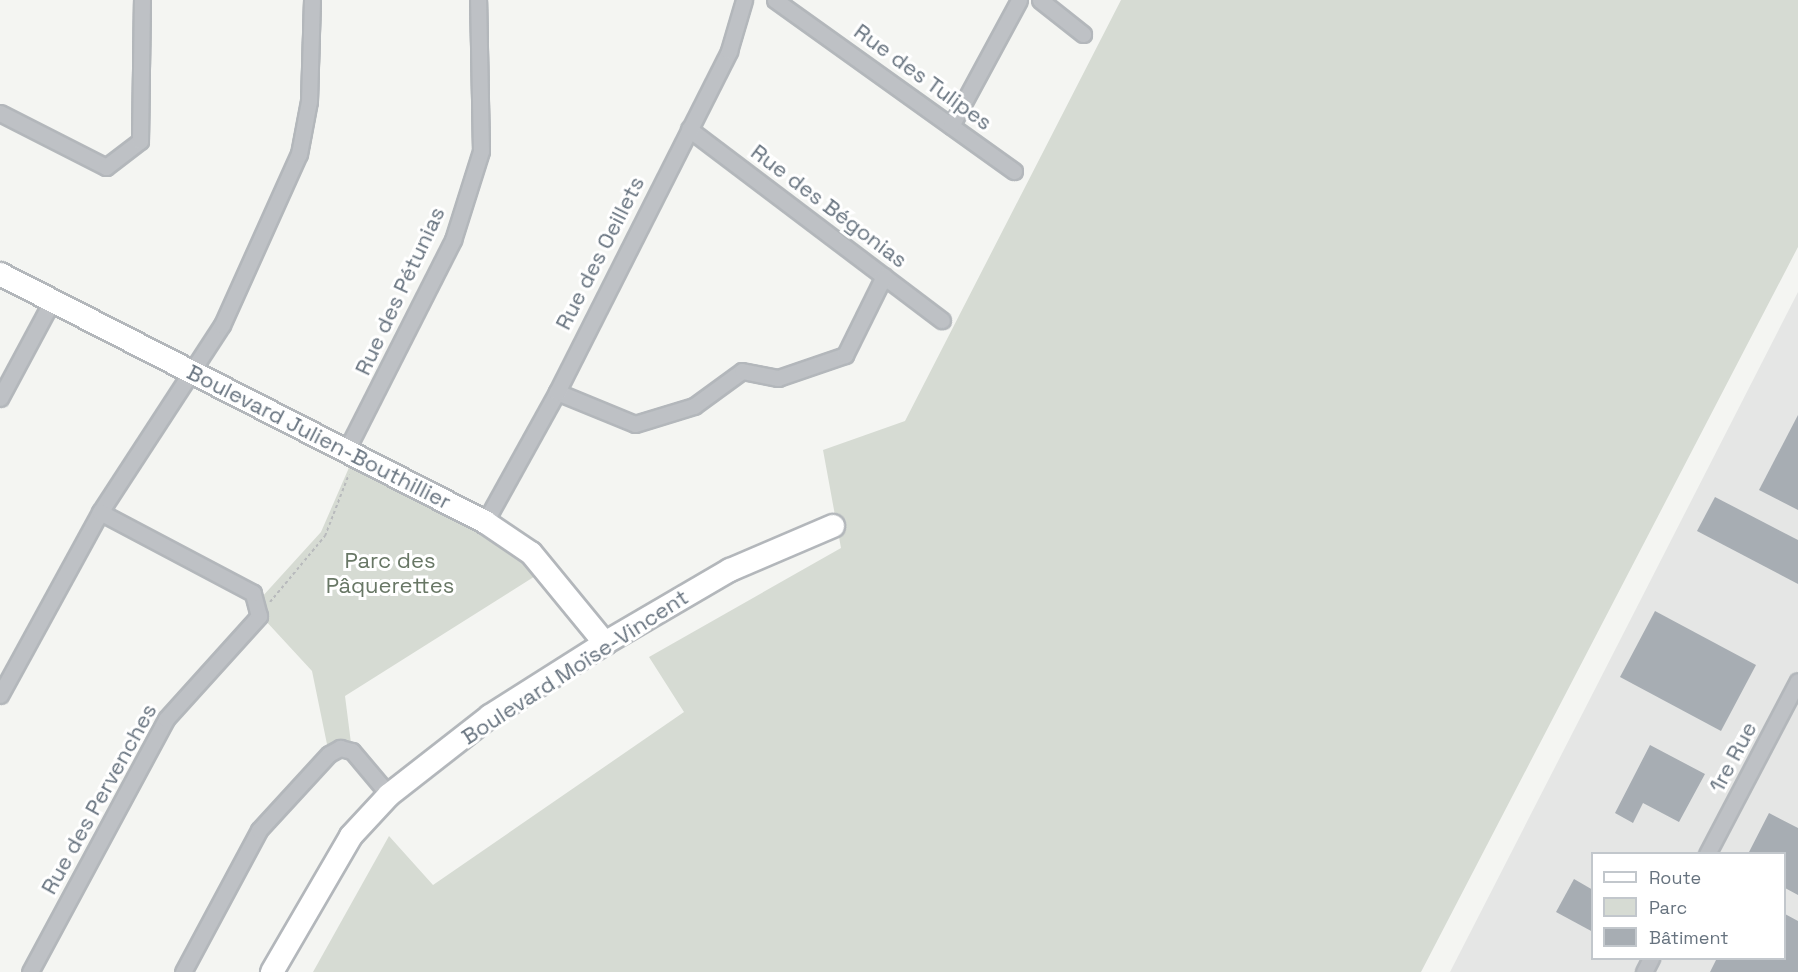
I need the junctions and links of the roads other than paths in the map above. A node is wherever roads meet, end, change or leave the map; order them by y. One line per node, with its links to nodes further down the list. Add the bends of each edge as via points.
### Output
1 (142, 0): 9 (street, via 140,141 106,167)
2 (312, 0): 17 (street, via 309,101 299,154 222,325)
3 (478, 0): 20 (street, Rue des Pétunias, via 481,151 453,240)
4 (744, 0): 11 (street, Rue des Oeillets, via 729,51)
5 (775, 0): 10 (street, Rue des Tulipes)
6 (1019, 0): 10 (street)
7 (1040, 0): 8 (street)
8 (1083, 34)
9 (0, 113)
10 (951, 126): 12 (street, Rue des Tulipes)
11 (689, 129): 14 (street, Rue des Bégonias); 18 (street, Rue des Oeillets)
12 (1014, 171)
13 (0, 274): 15 (street, Boulevard Julien-Bouthillier)
14 (884, 276): 16 (street, Rue des Bégonias); 18 (street, via 845,355 778,378 742,371 694,406 635,424)
15 (52, 301): 17 (street, Boulevard Julien-Bouthillier); 19 (street)
16 (942, 320)
17 (193, 373): 20 (street, Boulevard Julien-Bouthillier); 21 (street)
18 (557, 392): 22 (street, Rue des Oeillets)
19 (0, 398)
20 (345, 451): 22 (street, Boulevard Julien-Bouthillier)
21 (100, 512): 26 (street); 29 (street, Rue des Pervenches, via 253,593 259,616 166,719)
22 (485, 522): 24 (street, Boulevard Julien-Bouthillier, via 531,553)
23 (833, 526): 24 (street, Boulevard Moïse-Vincent, via 730,570)
24 (605, 643): 27 (street, Boulevard Moïse-Vincent, via 490,716)
25 (1798, 681): 28 (street, 1re Rue)
26 (0, 695)
27 (388, 795): 30 (street, via 352,751 340,748 329,754 259,830); 31 (street, Boulevard Moïse-Vincent, via 351,836)
28 (1708, 852)
29 (30, 972)
30 (183, 972)
31 (272, 972)

